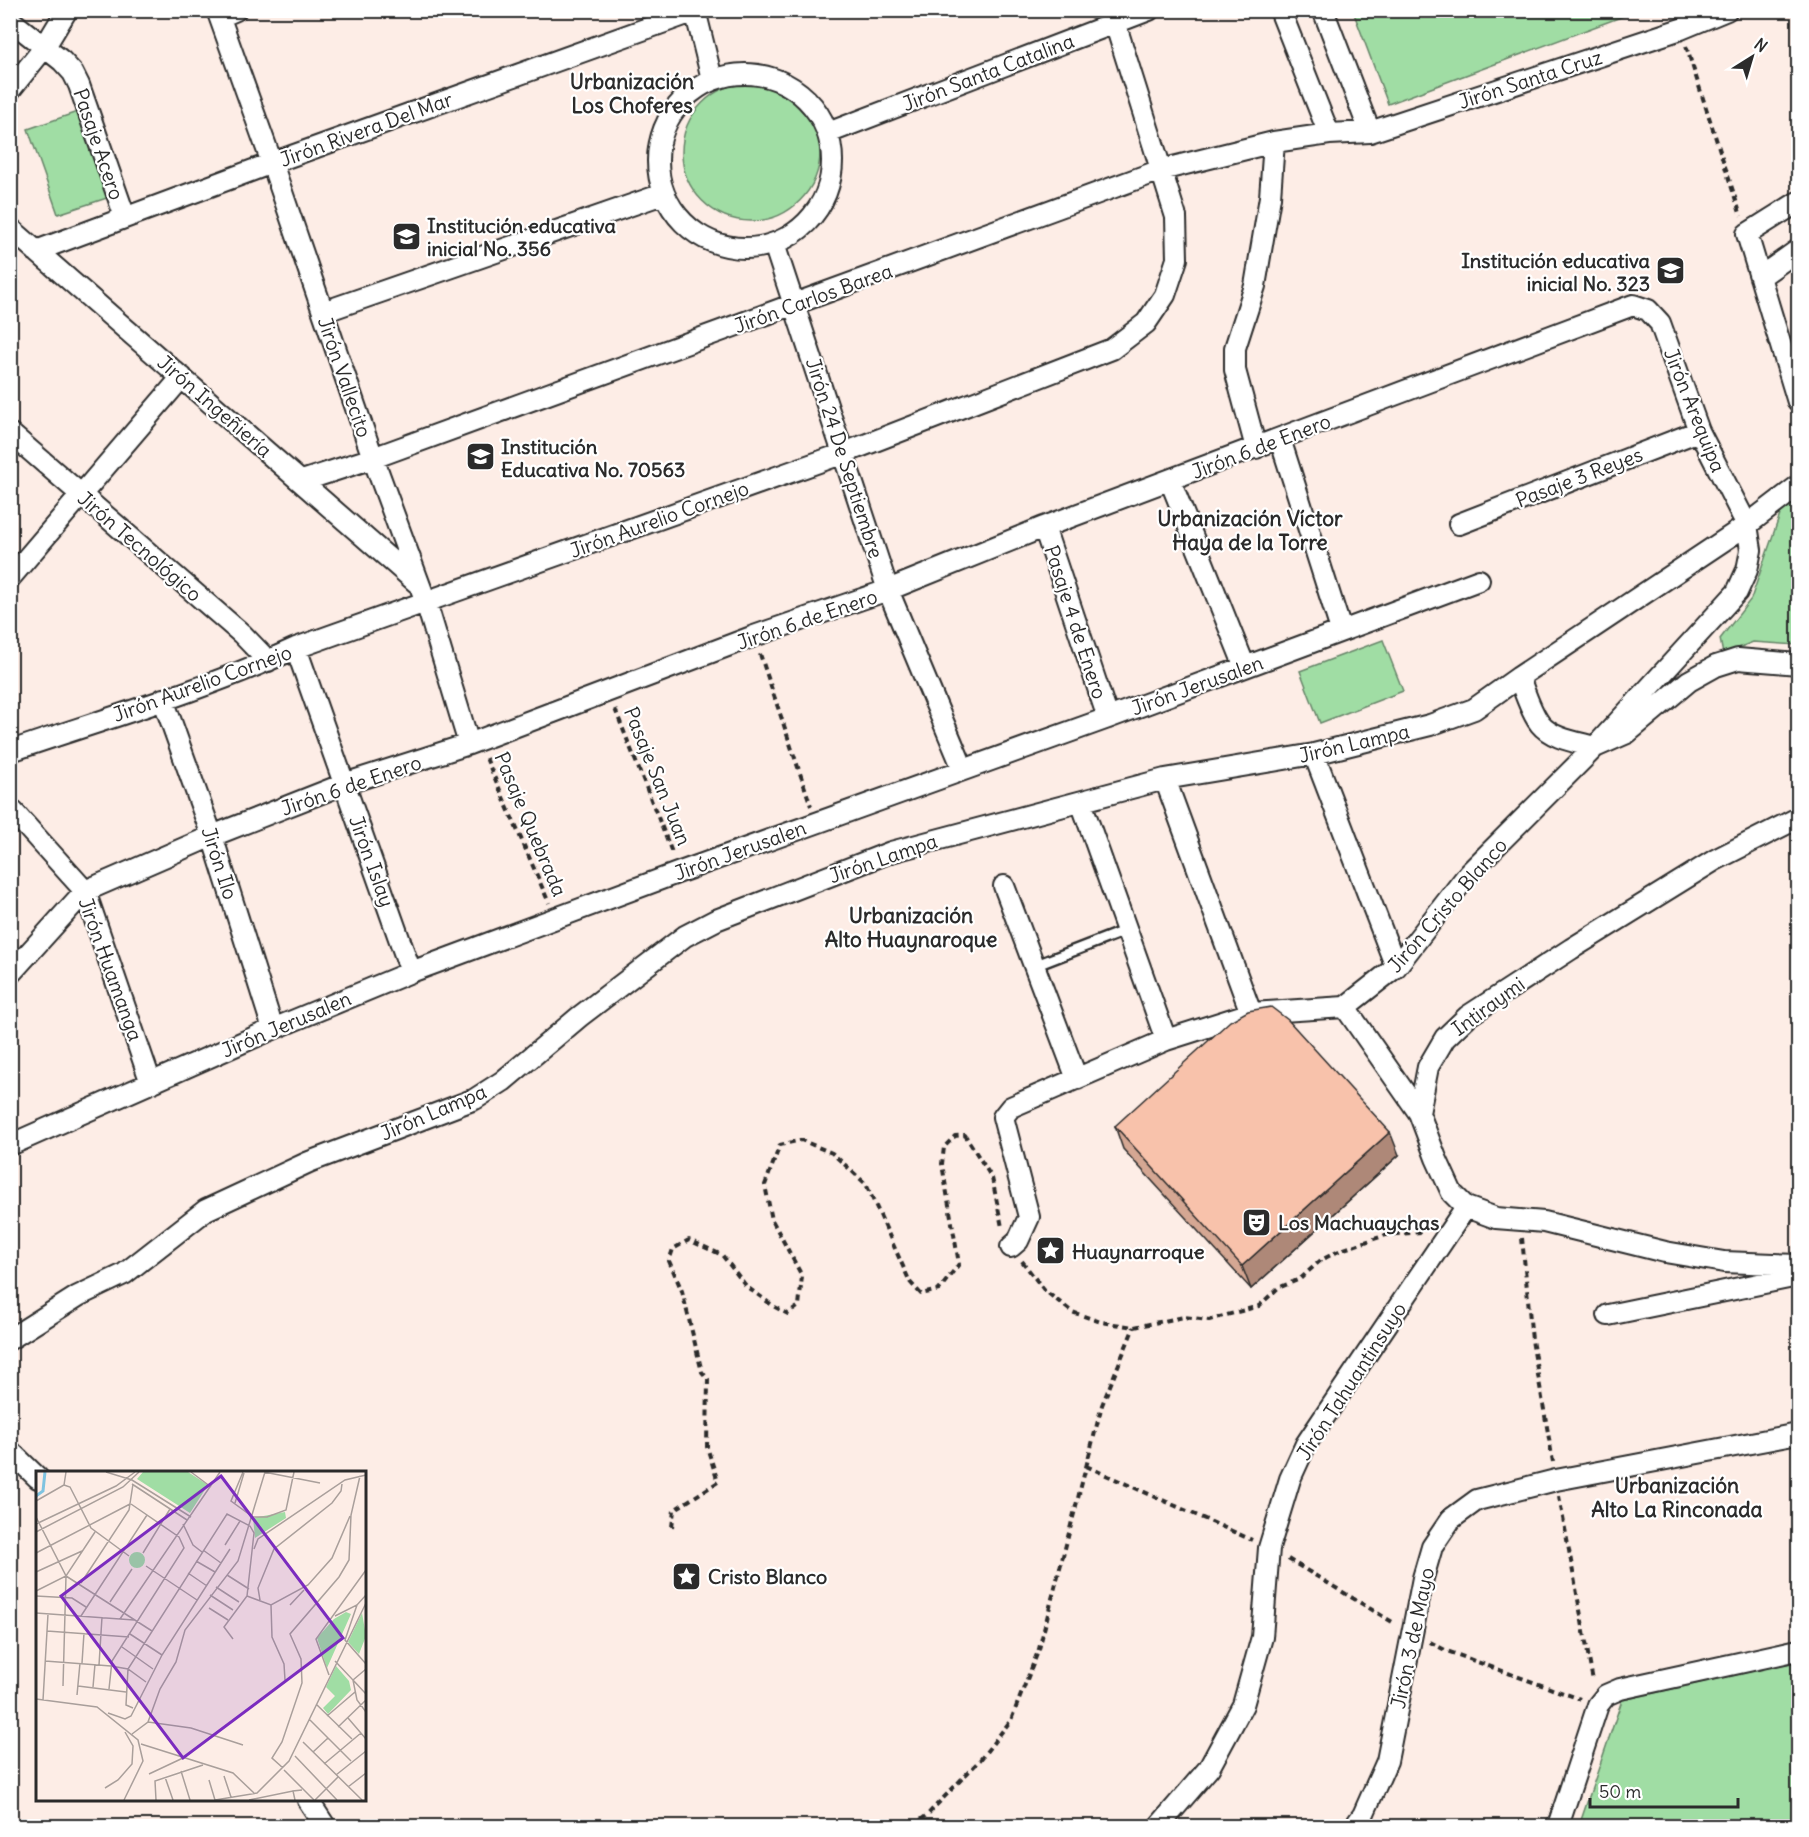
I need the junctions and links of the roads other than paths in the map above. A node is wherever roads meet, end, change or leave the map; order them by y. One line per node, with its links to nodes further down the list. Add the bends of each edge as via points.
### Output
1 (67, 10): 11 (street)
2 (1149, 10): 8 (street, Jirón Santa Catalina)
3 (1280, 10): 16 (street)
4 (1323, 10): 14 (street)
5 (1728, 10): 10 (street, Jirón Santa Cruz)
6 (696, 11): 12 (street); 18 (street, Jirón Rivera Del Mar)
7 (224, 13): 18 (street, Jirón Vallecito)
8 (1113, 17): 15 (street, Jirón Santa Catalina); 19 (street, Jirón Aurelio Cornejo)
9 (10, 20): 11 (street, Pasaje Acero)
10 (1678, 20): 14 (street, Jirón Santa Cruz)
11 (44, 48): 13 (street); 22 (street, Pasaje Acero, via 62,61 76,79)
12 (712, 79): 15 (street, via 740,73 768,76 794,88 815,108); 20 (street, via 683,98 664,126 657,160)
13 (10, 90)
14 (1370, 132): 16 (street, Jirón Santa Cruz)
15 (828, 133): 24 (street, via 833,167 824,200 804,227)
16 (1329, 134): 17 (street, Jirón Carlos Barea)
17 (1274, 142): 19 (street, Jirón Carlos Barea); 36 (street, via 1270,197 1255,286 1235,348 1235,370)
18 (272, 163): 22 (street, Jirón Rivera Del Mar); 30 (street, Jirón Vallecito)
19 (1161, 170): 28 (street, Jirón Carlos Barea); 37 (street, Jirón Aurelio Cornejo, via 1176,217 1177,259 1166,295 1146,323 1112,349)
20 (663, 194): 24 (street, via 681,222 709,241 741,249); 30 (street)
21 (1798, 202): 27 (street, via 1747,234)
22 (125, 218): 26 (street, Jirón Rivera Del Mar)
23 (10, 228): 26 (street, Jirón Ingeñiería)
24 (774, 244): 28 (street, Jirón 24 De Septiembre)
25 (1798, 250): 27 (street)
26 (36, 251): 31 (street, Jirón Ingeñiería)
27 (1760, 277): 32 (street)
28 (794, 305): 37 (street, Jirón 24 De Septiembre); 38 (street, Jirón Carlos Barea)
29 (1633, 305): 33 (street, Jirón Arequipa, via 1647,310 1660,323); 35 (street, Jirón 6 de Enero)
30 (323, 312): 38 (street, Jirón Vallecito)
31 (182, 377): 40 (street, Jirón Ingeñiería); 42 (street)
32 (1798, 402)
33 (1699, 430): 43 (street, Pasaje 3 Reyes); 44 (street, Jirón Arequipa)
34 (10, 433): 42 (street, Jirón Tecnológico)
35 (1280, 439): 36 (street, Jirón 6 de Enero); 50 (street)
36 (1256, 448): 39 (street, Jirón 6 de Enero)
37 (844, 453): 48 (street, Jirón 24 De Septiembre); 49 (street, Jirón Aurelio Cornejo)
38 (373, 458): 40 (street, Jirón Carlos Barea); 49 (street, Jirón Vallecito)
39 (1170, 480): 45 (street, Jirón 6 de Enero); 54 (street)
40 (302, 481): 49 (street, Jirón Ingeñiería)
41 (1798, 486): 44 (street, Jirón Lampa)
42 (81, 494): 46 (street); 52 (street, Jirón Tecnológico)
43 (1459, 524)
44 (1747, 525): 55 (street, Jirón Lampa); 59 (street, Jirón Cristo Blanco, via 1747,570 1737,592)
45 (1044, 527): 48 (street, Jirón 6 de Enero); 57 (street, Pasaje 4 de Enero)
46 (10, 578)
47 (1479, 580): 50 (street, Jirón Jerusalen)
48 (888, 590): 58 (street, Jirón 6 de Enero, via 754,636); 62 (street, Jirón 24 De Septiembre)
49 (422, 593): 51 (street, Jirón Aurelio Cornejo); 58 (street, Jirón Vallecito)
50 (1341, 630): 54 (street, Jirón Jerusalen)
51 (296, 648): 52 (street, Jirón Aurelio Cornejo); 64 (street, Jirón Islay)
52 (268, 661): 56 (street, Jirón Aurelio Cornejo)
53 (1798, 664): 59 (street, via 1738,659 1716,666 1689,681 1627,733)
54 (1245, 667): 57 (street, Jirón Jerusalen)
55 (1519, 677): 59 (street, via 1538,723 1556,736); 61 (street, Jirón Lampa, via 1474,709)
56 (164, 699): 60 (street, Jirón Aurelio Cornejo); 68 (street, Jirón Ilo)
57 (1108, 718): 62 (street, Jirón Jerusalen)
58 (474, 743): 64 (street, Jirón 6 de Enero)
59 (1595, 747): 73 (street, Jirón Cristo Blanco, via 1469,873)
60 (10, 752)
61 (1314, 754): 63 (street, Jirón Lampa); 73 (street)
62 (963, 769): 74 (street, Jirón Jerusalen)
63 (1165, 779): 65 (street, Jirón Lampa); 77 (street)
64 (344, 784): 68 (street, Jirón 6 de Enero); 74 (street, Jirón Islay)
65 (1081, 802): 71 (street); 89 (street, Jirón Lampa, via 891,852 706,925 685,936 475,1099 309,1162 206,1210 124,1274 78,1296)
66 (10, 808): 70 (street, Jirón Huamanga)
67 (1798, 818): 82 (street, Intiraymi, via 1715,860 1468,1016 1445,1038 1428,1067)
68 (212, 836): 70 (street, Jirón 6 de Enero); 78 (street, Jirón Ilo)
69 (1005, 886): 72 (street)
70 (85, 891): 75 (street, Jirón 6 de Enero); 81 (street, Jirón Huamanga)
71 (1127, 930): 72 (lane); 79 (street)
72 (1034, 966): 80 (street)
73 (1396, 967): 76 (street, Jirón Cristo Blanco)
74 (411, 972): 78 (street, Jirón Jerusalen)
75 (10, 974)
76 (1345, 1007): 77 (street); 82 (street)
77 (1251, 1013): 79 (street)
78 (273, 1029): 81 (street, Jirón Jerusalen)
79 (1166, 1040): 80 (street)
80 (1077, 1079): 85 (street, via 1011,1107 1003,1117 1029,1217)
81 (151, 1083): 83 (street, Jirón Jerusalen)
82 (1419, 1113): 84 (street, via 1452,1193)
83 (10, 1145)
84 (1466, 1207): 86 (street, via 1496,1218 1544,1222 1665,1252 1724,1262); 95 (street, Jirón Tahuantinsuyo, via 1306,1444 1290,1479 1269,1548 1263,1637 1243,1705 1209,1768)
85 (1011, 1247)
86 (1798, 1265)
87 (1798, 1276): 88 (street)
88 (1608, 1315)
89 (10, 1339)
90 (1798, 1434): 97 (street, Jirón 3 de Mayo, via 1556,1480 1477,1500 1451,1519 1432,1547 1423,1578 1388,1761)
91 (10, 1451): 92 (street)
92 (36, 1476)
93 (1798, 1650): 98 (street, via 1606,1695 1598,1705)
94 (309, 1801): 96 (street)
95 (1160, 1826)
96 (325, 1827)
97 (1355, 1827)
98 (1558, 1827)

